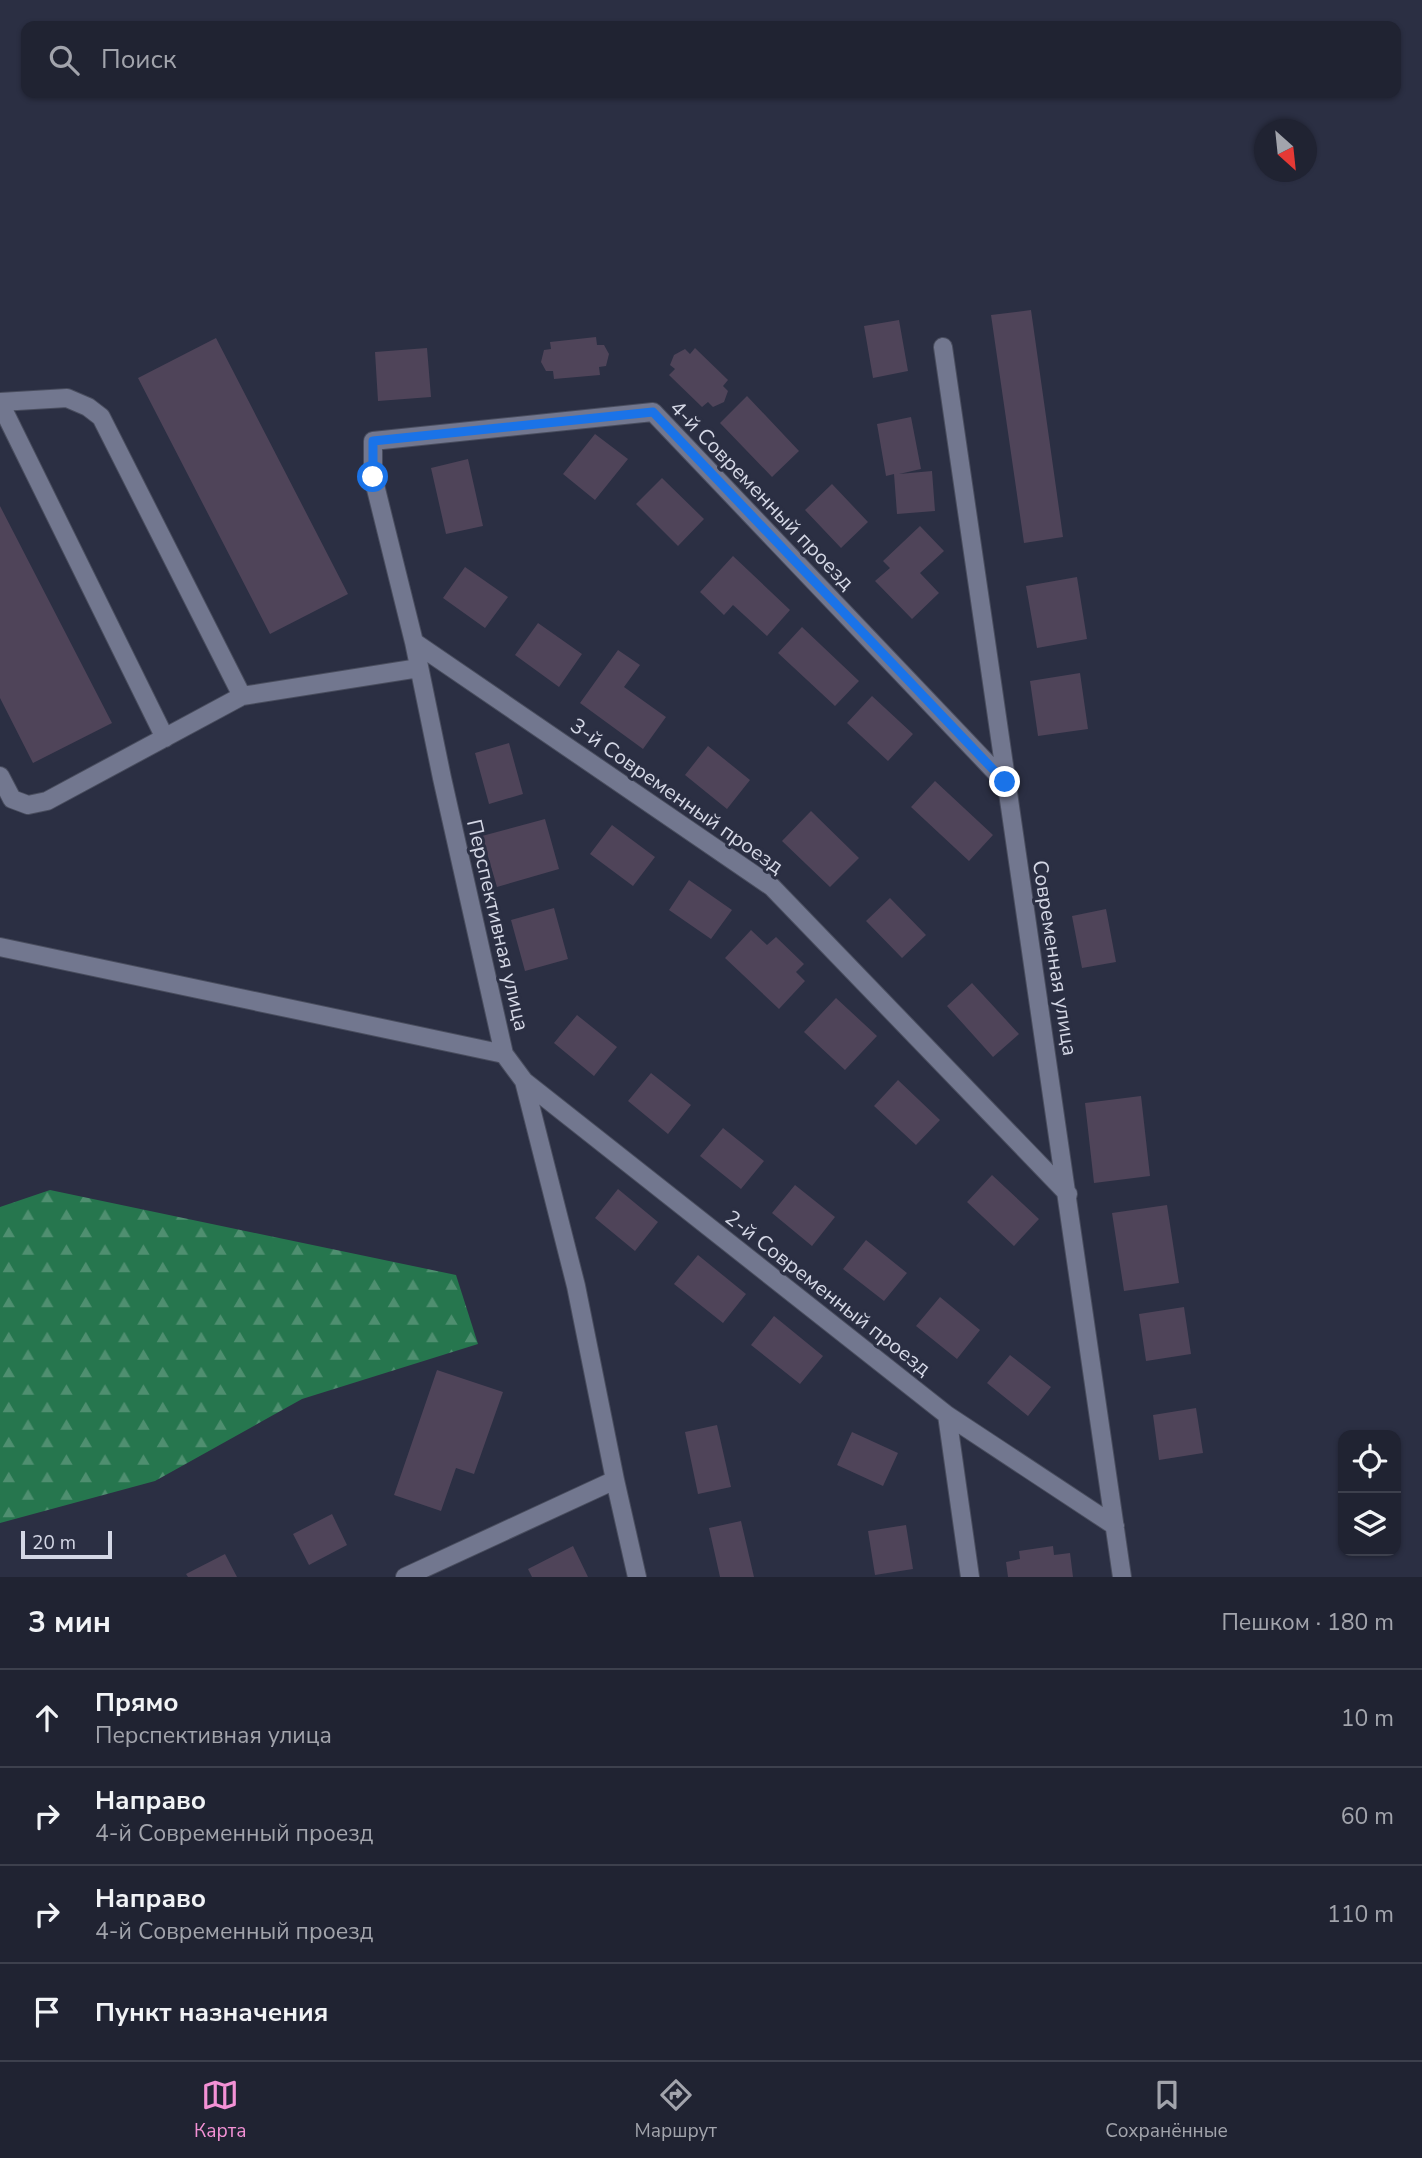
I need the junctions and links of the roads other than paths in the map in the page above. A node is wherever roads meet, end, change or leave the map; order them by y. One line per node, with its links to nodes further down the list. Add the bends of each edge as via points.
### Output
1 (943, 346): 9 (street, Современная улица)
2 (0, 403): 6 (street, via 67,398 101,417); 7 (street)
3 (373, 441): 4 (street, Перспективная улица, via 373,477); 9 (street, 4-й Современный проезд, via 653,412)
4 (414, 642): 5 (street, Перспективная улица); 13 (street, 3-й Современный проезд, via 772,887)
5 (419, 668): 6 (street); 11 (street, Перспективная улица)
6 (242, 696): 7 (street)
7 (165, 738): 8 (street, via 47,801 28,805 12,799)
8 (0, 776)
9 (1005, 782): 13 (street, Современная улица)
10 (0, 947): 11 (street)
11 (504, 1054): 12 (street, Перспективная улица)
12 (524, 1081): 14 (street, 2-й Современный проезд); 15 (street, Перспективная улица, via 576,1286)
13 (1068, 1194): 16 (street, Современная улица)
14 (947, 1415): 16 (street, 2-й Современный проезд); 19 (street)
15 (615, 1480): 17 (street); 18 (street, Перспективная улица)
16 (1115, 1526): 20 (street, Современная улица)
17 (405, 1577)
18 (637, 1577)
19 (970, 1577)
20 (1122, 1577)

